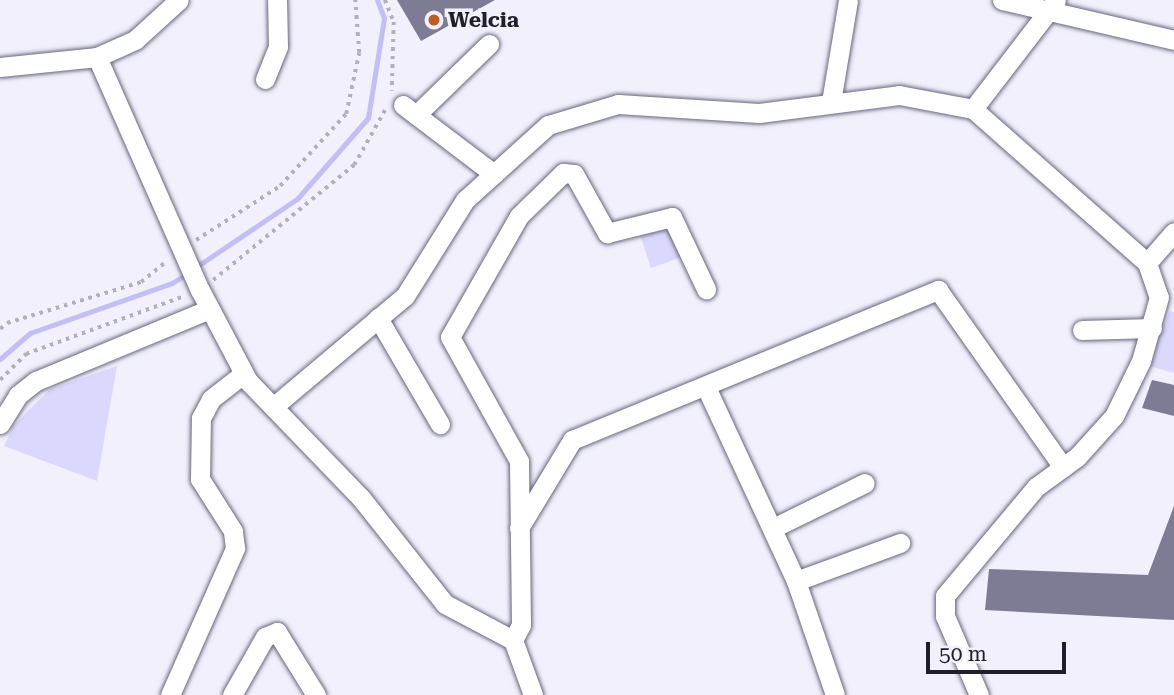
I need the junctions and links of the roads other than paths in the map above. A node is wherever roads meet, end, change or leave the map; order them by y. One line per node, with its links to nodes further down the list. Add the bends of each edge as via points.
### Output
1 (179, 0): 8 (street, via 135,40)
2 (277, 0): 10 (street, via 278,46)
3 (848, 0): 11 (street)
4 (1002, 0): 5 (street)
5 (1054, 5): 6 (street); 12 (street)
6 (1174, 40)
7 (489, 44): 13 (street, via 409,110)
8 (97, 57): 9 (street); 18 (street)
9 (0, 66)
10 (265, 79)
11 (831, 102): 12 (street, via 899,95); 13 (street, via 759,113 618,104 548,125)
12 (973, 109): 15 (street)
13 (494, 174): 19 (street, via 465,200 405,296)
14 (1174, 232): 15 (street)
15 (1147, 263): 17 (street)
16 (706, 289): 29 (street, via 673,217 607,233 573,174 563,173 519,216 450,337 519,461)
17 (1167, 300): 20 (street)
18 (210, 309): 22 (street); 25 (street, via 36,381 18,395)
19 (378, 318): 24 (street); 26 (street)
20 (1152, 328): 21 (street); 27 (street, via 1114,416)
21 (1082, 330)
22 (243, 374): 24 (street); 34 (street, via 211,398 201,418 200,479 233,531 235,548)
23 (706, 387): 27 (street, via 938,290); 29 (street, via 572,440); 30 (street)
24 (273, 407): 33 (street, via 361,498 445,604)
25 (0, 424)
26 (440, 424)
27 (1063, 467): 39 (street, via 1036,487 945,596 945,616)
28 (865, 483): 30 (street)
29 (519, 528): 33 (street, via 521,625)
30 (773, 528): 32 (street)
31 (900, 543): 32 (street)
32 (796, 581): 38 (street)
33 (513, 640): 37 (street)
34 (170, 695)
35 (232, 695): 36 (street, via 265,637 276,632)
36 (316, 695)
37 (533, 695)
38 (835, 695)
39 (979, 695)

